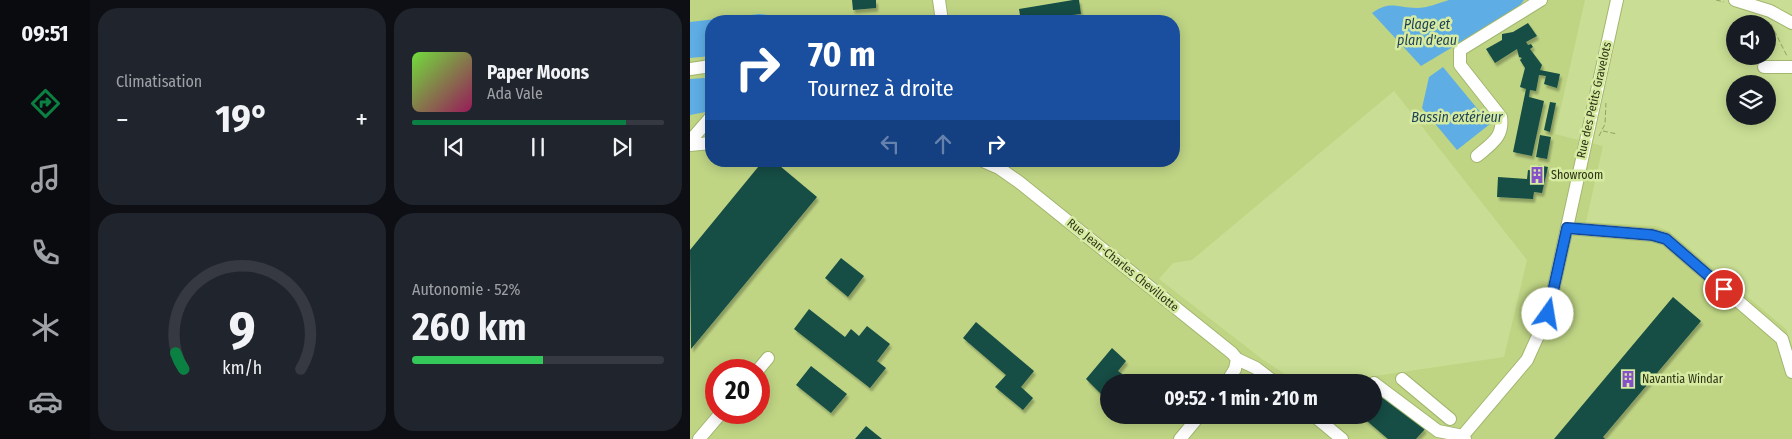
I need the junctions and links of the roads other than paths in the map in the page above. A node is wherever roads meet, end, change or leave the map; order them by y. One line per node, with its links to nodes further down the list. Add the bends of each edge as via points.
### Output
1 (939, 0): 5 (street)
2 (1617, 0): 17 (street, Rue des Petits Gravelots)
3 (1535, 1): 15 (street, via 1460,50 1460,65 1501,117 1503,126 1500,136)
4 (1731, 2): 6 (street, via 1770,11)
5 (941, 15)
6 (1792, 23)
7 (1790, 62): 9 (street)
8 (705, 67): 10 (street)
9 (1764, 68)
10 (690, 69)
11 (705, 124): 12 (street)
12 (690, 141)
13 (705, 144): 14 (street)
14 (690, 145)
15 (1477, 156)
16 (997, 167): 18 (street, Rue Jean-Charles Chevillotte)
17 (1567, 228): 19 (street, via 1666,239 1782,339); 28 (street, Rue des Petits Gravelots, via 1548,314 1527,360)
18 (1237, 359): 20 (street); 21 (street, Rue Jean-Charles Chevillotte)
19 (1792, 372)
20 (1233, 374)
21 (1264, 374)
22 (1402, 379): 24 (street)
23 (1382, 389): 28 (street, via 1438,431)
24 (1450, 419)
25 (712, 424): 29 (street)
26 (1192, 424): 30 (street)
27 (1324, 424): 31 (street)
28 (1463, 438)
29 (699, 439)
30 (1180, 439)
31 (1342, 439)

